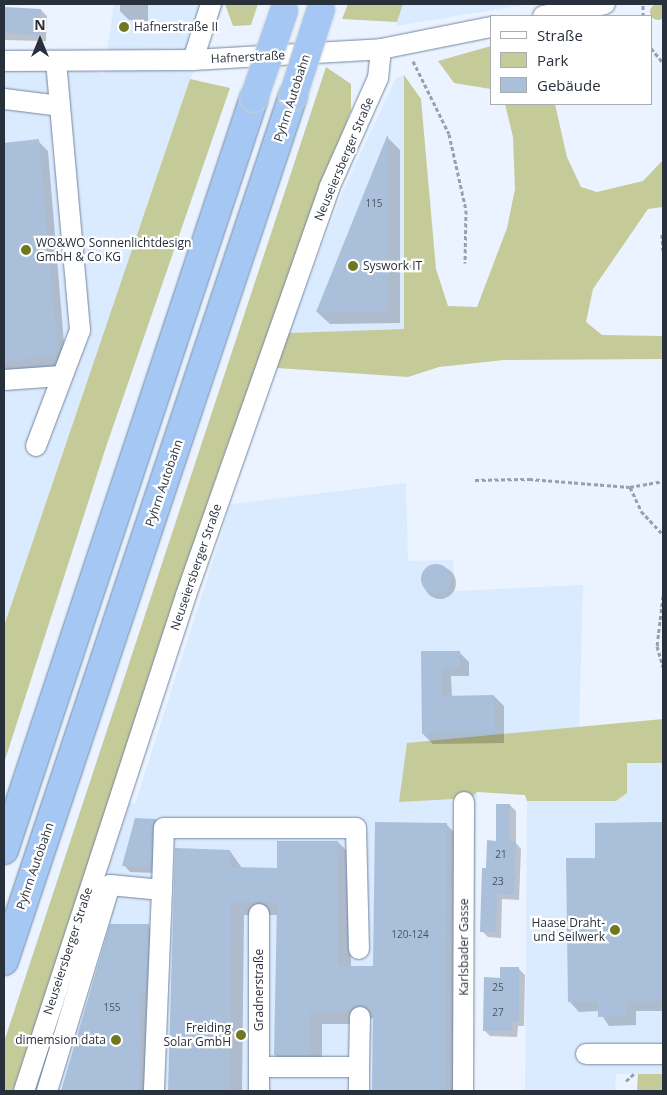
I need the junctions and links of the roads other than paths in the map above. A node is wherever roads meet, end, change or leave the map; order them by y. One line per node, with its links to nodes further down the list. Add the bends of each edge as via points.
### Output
1 (211, 4): 8 (street)
2 (605, 4): 5 (street)
3 (322, 6): 22 (highway, Pyhrn Autobahn, bridge)
4 (286, 7): 17 (highway, bridge)
5 (548, 15)
6 (490, 27): 7 (street, Hafnerstraße)
7 (381, 49): 8 (street, Hafnerstraße); 18 (street, Neuseiersberger Straße, via 378,78 329,188)
8 (193, 60): 10 (street, Hafnerstraße)
9 (4, 61): 10 (street, Hafnerstraße)
10 (56, 62): 12 (street)
11 (4, 99): 12 (street)
12 (60, 106): 13 (street, via 80,330)
13 (61, 376): 14 (street); 15 (street)
14 (4, 380)
15 (36, 446)
16 (464, 802): 33 (street, Karlsbader Gasse)
17 (4, 850)
18 (101, 881): 19 (street); 28 (street, Neuseiersberger Straße); 29 (street)
19 (162, 890): 21 (street, via 164,828 356,828); 30 (street)
20 (259, 914): 26 (street, Gradnerstraße)
21 (359, 949)
22 (4, 961)
23 (360, 1017): 27 (street)
24 (586, 1054): 25 (street)
25 (663, 1054)
26 (259, 1067): 27 (street); 31 (street, Gradnerstraße)
27 (359, 1067): 32 (street)
28 (24, 1091)
29 (47, 1091)
30 (154, 1091)
31 (259, 1091)
32 (359, 1091)
33 (463, 1091)

